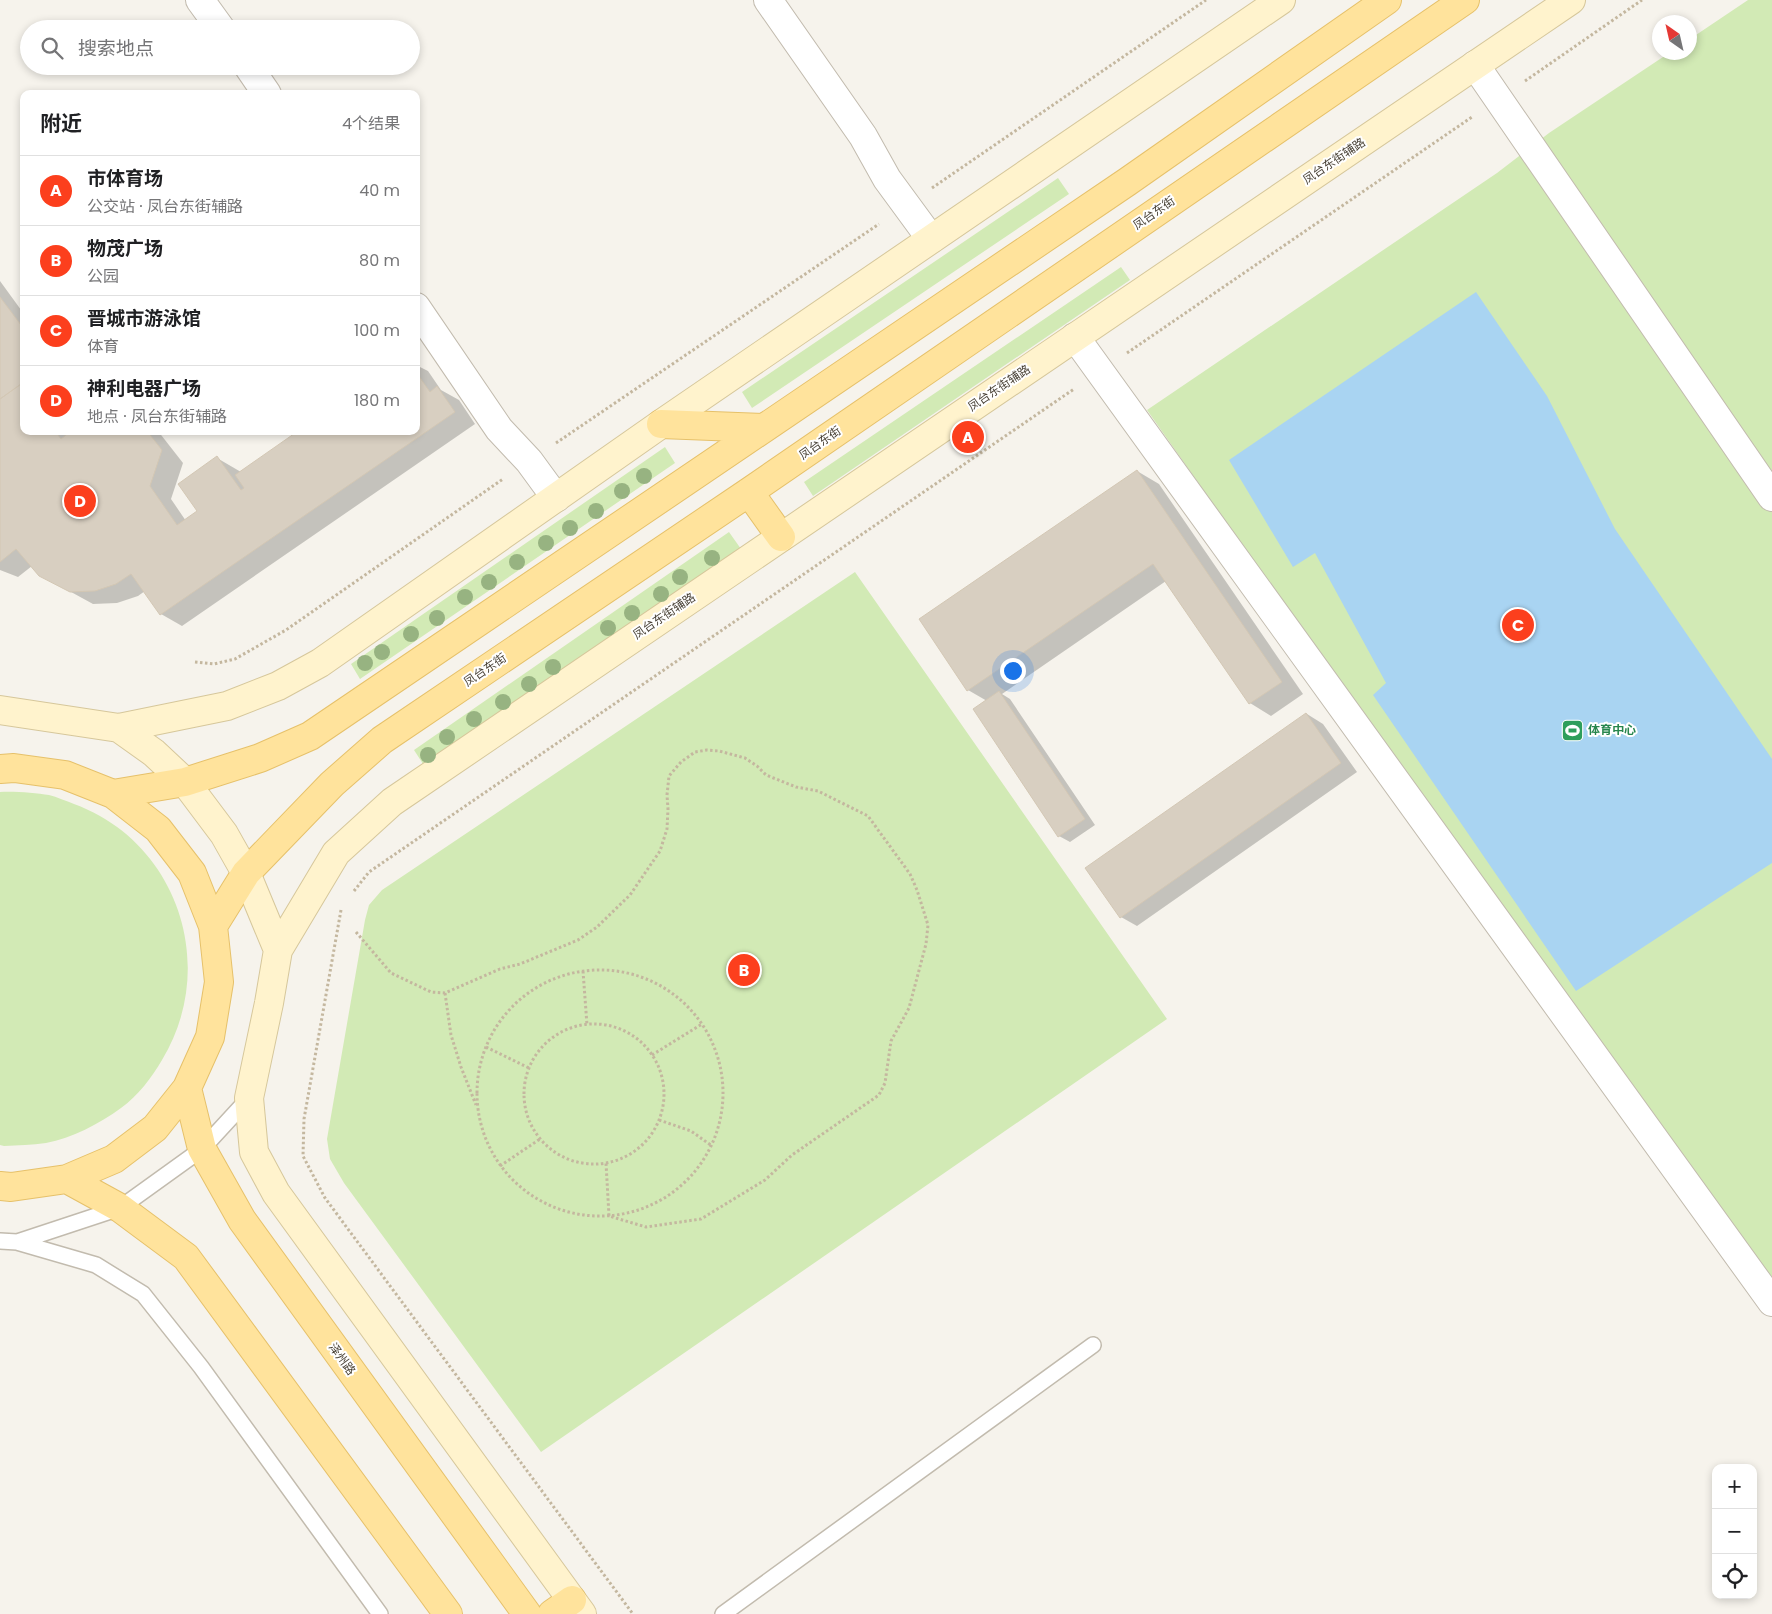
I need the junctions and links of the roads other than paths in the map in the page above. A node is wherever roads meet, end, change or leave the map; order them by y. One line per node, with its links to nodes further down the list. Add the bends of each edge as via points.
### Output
1 (200, 0): 7 (street)
2 (768, 0): 11 (street, via 864,136 888,179)
3 (1281, 0): 11 (main road)
4 (1387, 0): 15 (main road, via 1127,182)
5 (1465, 0): 16 (main road, 凤台东街)
6 (1571, 0): 8 (main road, 凤台东街辅路)
7 (214, 20)
8 (1475, 65): 13 (main road, 凤台东街辅路); 17 (street)
9 (254, 75): 10 (street)
10 (264, 90)
11 (931, 239): 14 (main road)
12 (420, 313): 18 (street, via 499,429 529,461)
13 (1075, 337): 19 (main road, 凤台东街辅路); 36 (street)
14 (661, 424): 15 (main road); 18 (main road)
15 (763, 428): 23 (main road, via 310,736 260,758)
16 (749, 492): 19 (main road); 25 (main road, 凤台东街, via 382,740 332,784)
17 (1772, 497)
18 (556, 498): 21 (main road, via 320,662 278,686 227,706)
19 (781, 537): 27 (main road, 凤台东街辅路, via 392,802 336,853)
20 (0, 710): 21 (main road)
21 (119, 728): 23 (main road, via 154,753)
22 (0, 769): 24 (main road, via 66,775)
23 (185, 782): 24 (main road); 25 (main road, via 224,834)
24 (113, 794): 26 (main road, via 158,828 187,866)
25 (246, 873): 26 (main road, 凤台东街); 27 (main road)
26 (213, 926): 28 (main road, via 218,991 210,1037)
27 (278, 950): 29 (main road)
28 (187, 1088): 30 (main road, 泽州路); 31 (main road, via 155,1128 114,1158)
29 (248, 1098): 30 (lane); 38 (main road, via 254,1152 276,1193)
30 (202, 1149): 33 (lane); 41 (main road, 泽州路, via 242,1220)
31 (67, 1179): 32 (main road); 33 (main road)
32 (0, 1186)
33 (120, 1208): 35 (lane); 40 (main road, via 186,1257)
34 (0, 1241): 35 (lane)
35 (17, 1242): 39 (lane, via 96,1265 143,1294 201,1367)
36 (1772, 1302)
37 (1093, 1345): 42 (lane)
38 (569, 1609)
39 (380, 1614)
40 (448, 1614)
41 (527, 1614)
42 (722, 1614)

